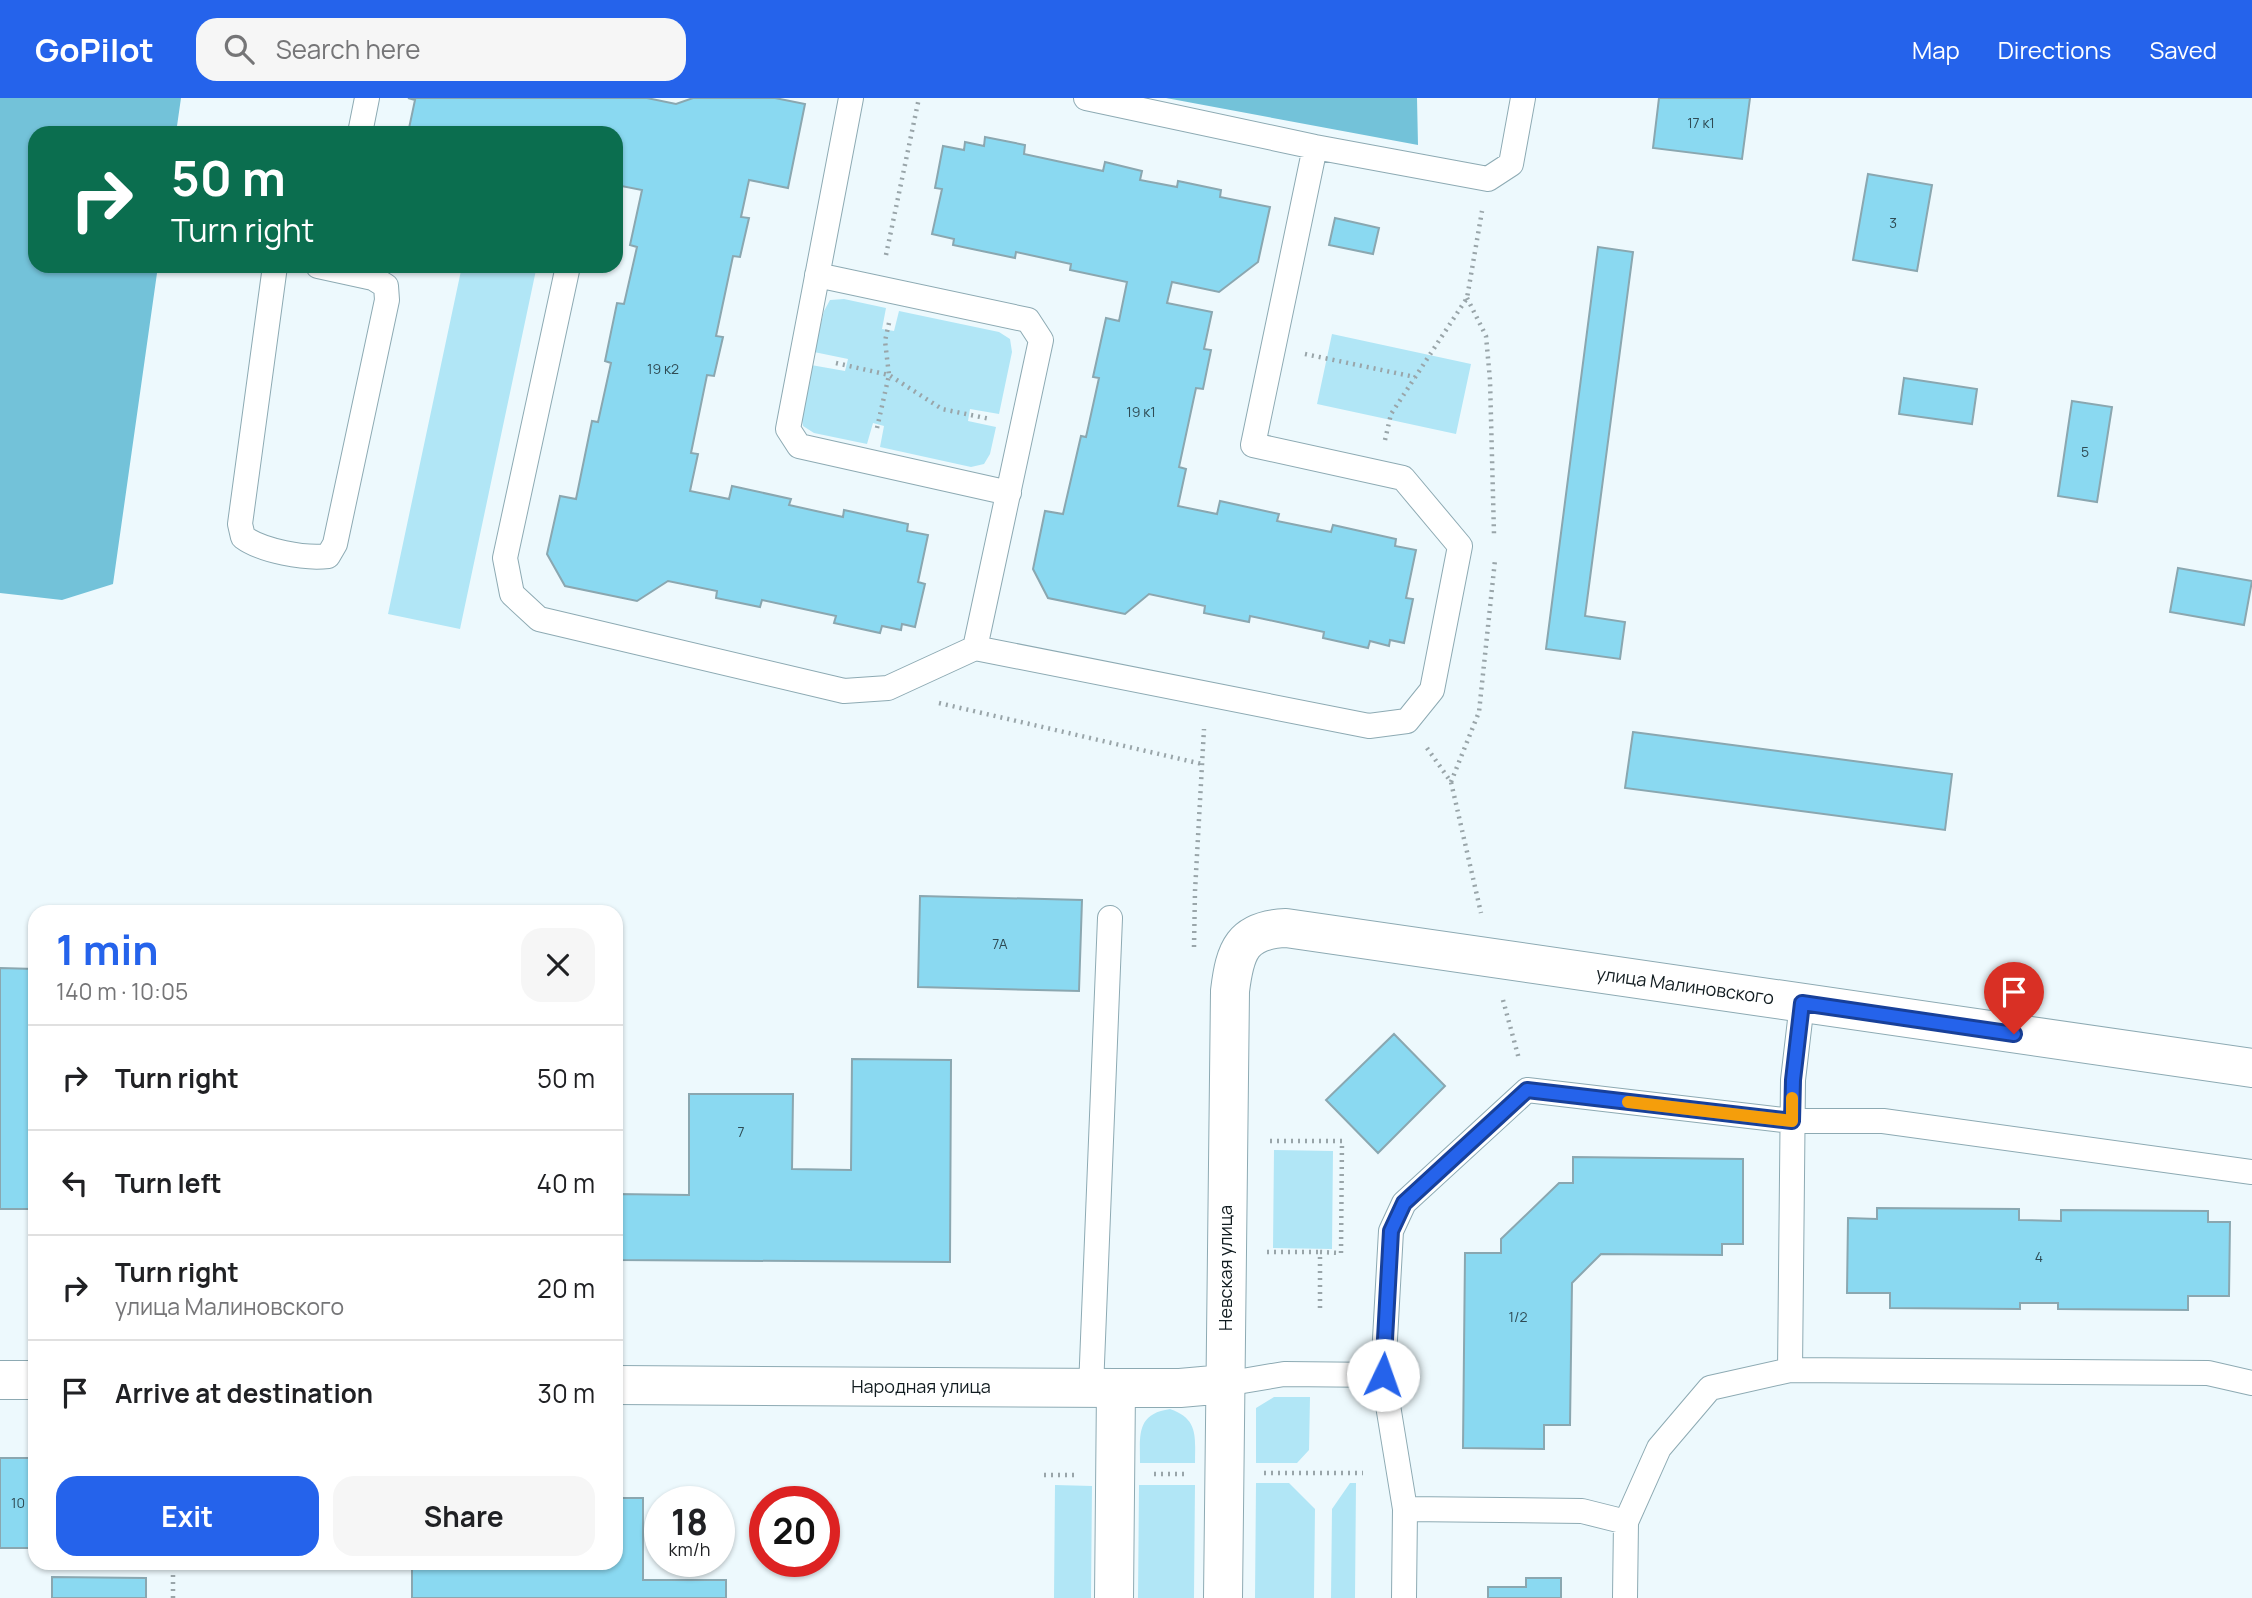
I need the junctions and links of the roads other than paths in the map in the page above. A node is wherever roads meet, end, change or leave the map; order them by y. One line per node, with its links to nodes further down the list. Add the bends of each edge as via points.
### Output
1 (367, 98): 5 (lane)
2 (851, 98): 10 (lane)
3 (1086, 98): 6 (lane)
4 (1523, 98): 6 (lane, via 1511,164 1488,179)
5 (361, 126)
6 (1315, 146): 12 (lane, via 1253,445 1403,478 1460,547 1432,690 1407,721 1369,726)
7 (274, 273): 8 (lane, via 240,524 243,537 253,545 314,558 328,556 335,544 387,300 386,286)
8 (350, 273)
9 (566, 273): 12 (lane, via 505,558 512,594 539,619 844,691 888,688)
10 (817, 275): 11 (lane, via 788,429 799,446); 11 (lane, via 1028,320 1041,340)
11 (1009, 492): 12 (lane)
12 (975, 648)
13 (1110, 918): 26 (lane)
14 (1245, 941): 15 (street, улица Малиновского, via 1265,929 1286,928); 24 (street, Невская улица, via 1233,966 1230,991)
15 (1802, 1003): 16 (street, улица Малиновского); 17 (lane)
16 (2252, 1068)
17 (1792, 1121): 18 (lane, via 1882,1121); 19 (lane); 20 (lane, via 1527,1090 1404,1203 1391,1231)
18 (2252, 1172)
19 (1790, 1370): 23 (lane, via 2208,1373); 28 (lane, via 1710,1388 1659,1448)
20 (1383, 1375): 24 (lane, via 1284,1374); 27 (lane)
21 (0, 1380): 22 (street)
22 (28, 1380)
23 (2252, 1383)
24 (1225, 1384): 26 (street, Народная улица); 30 (street, Невская улица)
25 (623, 1385): 26 (street, Народная улица)
26 (1103, 1388): 29 (street)
27 (1405, 1509): 28 (lane, via 1582,1511); 31 (lane)
28 (1626, 1522): 32 (lane)
29 (1114, 1598)
30 (1223, 1598)
31 (1404, 1598)
32 (1625, 1598)

